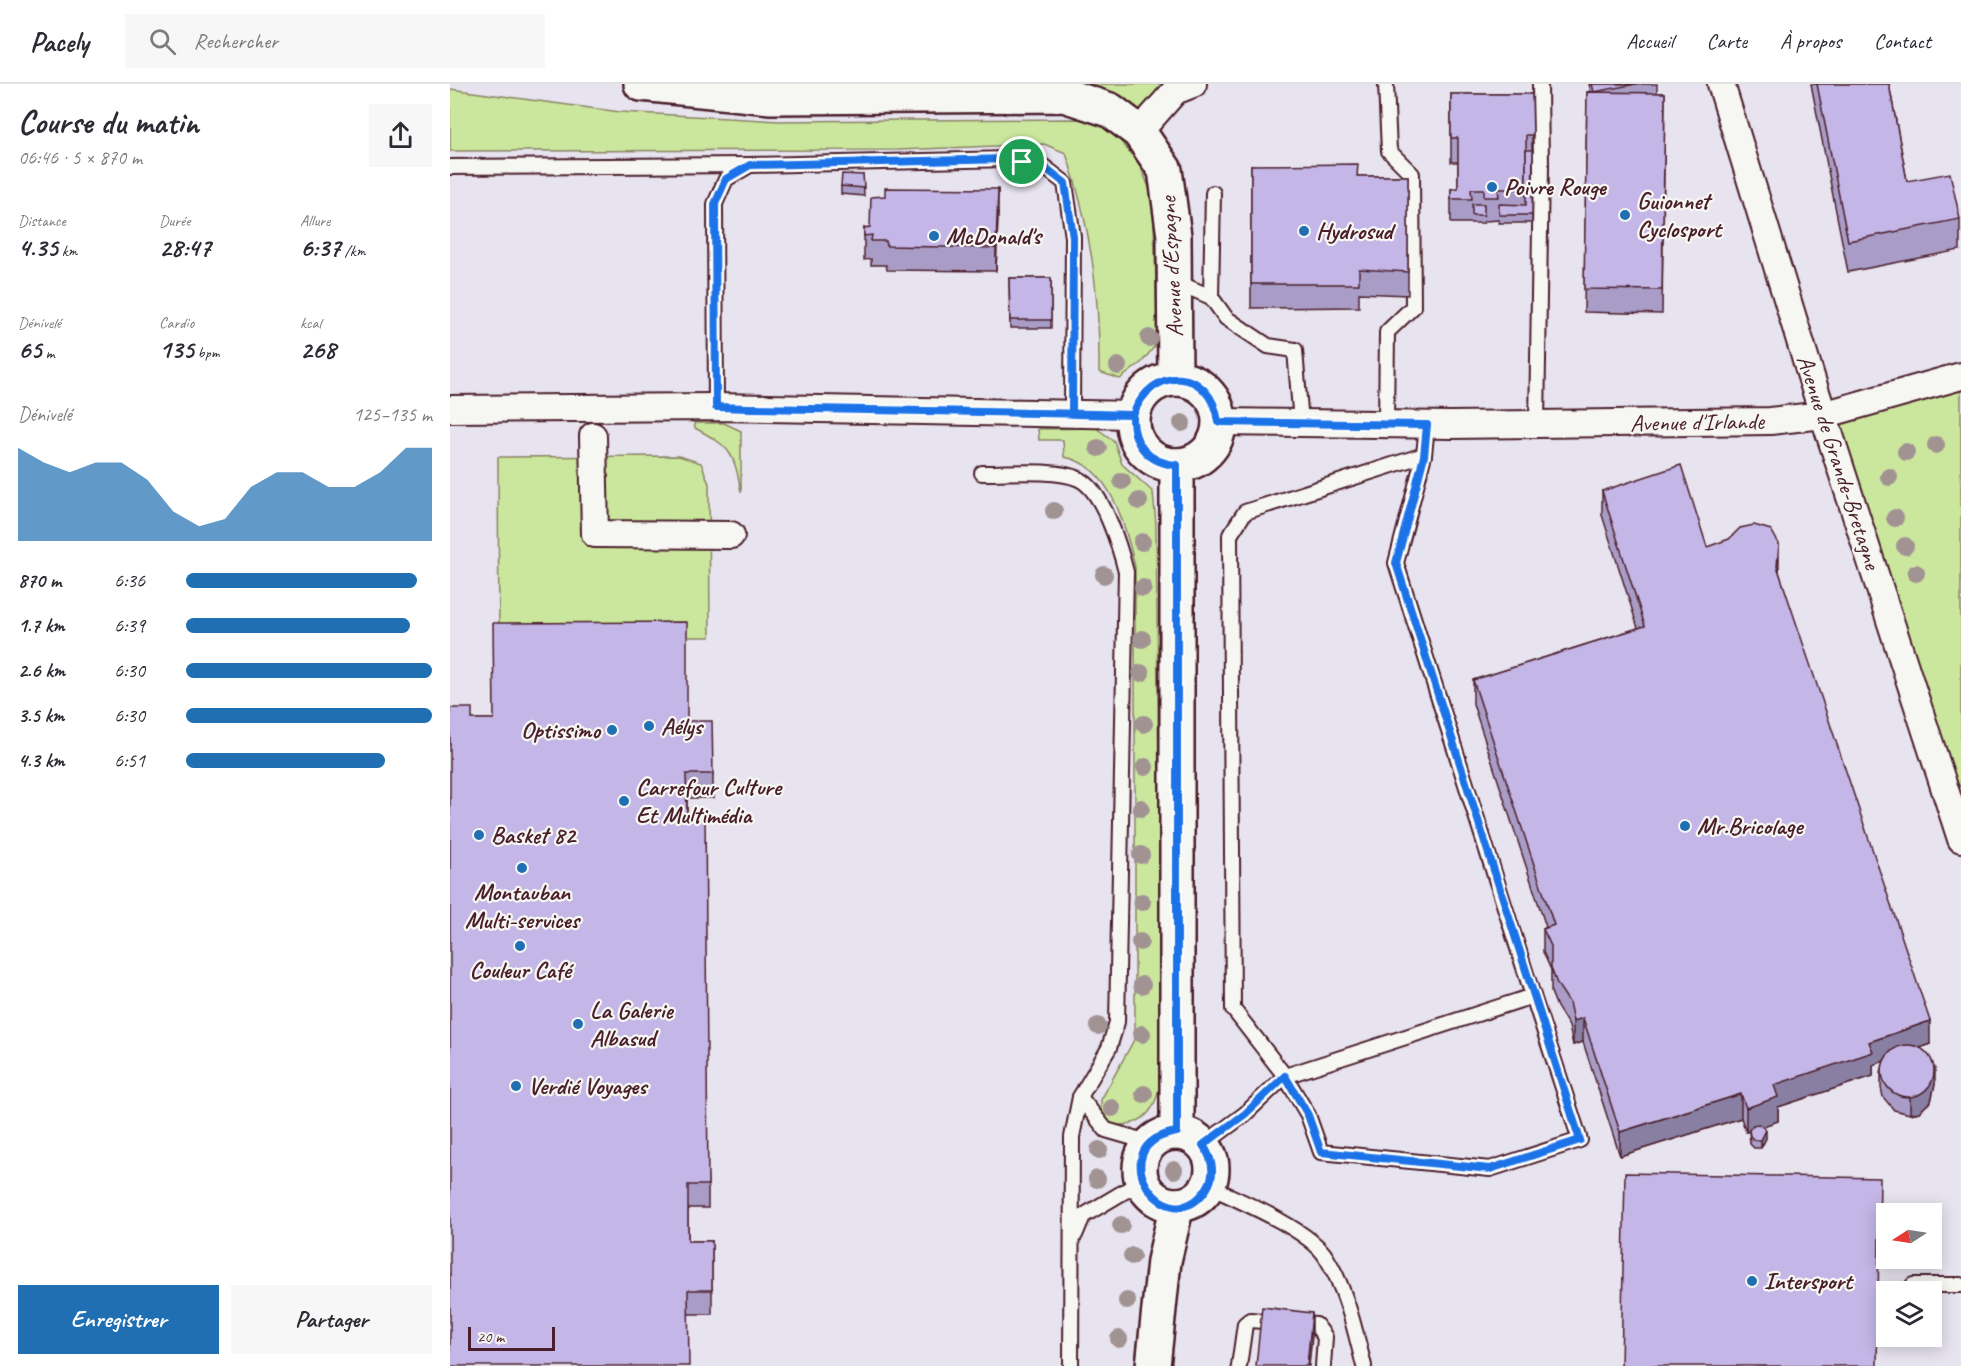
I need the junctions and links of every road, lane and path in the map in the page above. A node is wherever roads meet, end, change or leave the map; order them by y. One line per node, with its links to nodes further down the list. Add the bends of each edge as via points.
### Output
1 (641, 84): 6 (street, Avenue d'Espagne, via 771,97 1064,95 1110,110)
2 (1193, 84): 6 (street, via 1175,91)
3 (1386, 84): 21 (lane, via 1389,151 1412,174 1413,307 1387,332)
4 (1540, 84): 22 (lane)
5 (1721, 84): 18 (street, Avenue de Grande-Bretagne)
6 (1139, 132): 10 (street, Avenue d'Espagne, via 1165,170 1174,236)
7 (750, 165): 8 (lane); 14 (lane, via 726,179 715,204); 16 (lane, via 1009,159 1043,166 1065,183 1073,237)
8 (450, 167)
9 (1213, 193): 11 (lane)
10 (1174, 281): 11 (lane); 13 (street, Avenue d'Espagne)
11 (1211, 297): 20 (lane, via 1226,318 1268,346 1295,350)
12 (1961, 376): 18 (street, Avenue d'Irlande)
13 (1175, 379): 17 (street, via 1160,381 1148,389); 19 (street, via 1201,387 1217,408)
14 (716, 407): 15 (street); 16 (street)
15 (450, 409)
16 (1072, 414): 17 (street)
17 (1133, 415): 26 (street, via 1132,428 1143,451 1164,464)
18 (1823, 415): 22 (street, Avenue d'Irlande, via 1770,421); 29 (street, Avenue de Grande-Bretagne)
19 (1218, 422): 20 (street, Avenue d'Irlande); 26 (street, via 1214,441 1202,457)
20 (1301, 423): 21 (street, Avenue d'Irlande)
21 (1386, 424): 23 (street, Avenue d'Irlande)
22 (1537, 424): 23 (street, Avenue d'Irlande)
23 (1427, 425): 25 (lane)
24 (593, 436): 28 (street, via 595,534)
25 (1424, 456): 30 (lane, via 1396,563); 31 (lane, via 1245,512 1230,535 1233,1009)
26 (1177, 465): 33 (street)
27 (982, 473): 32 (lane, via 1044,473 1080,479 1100,503 1118,539 1126,572 1117,1022 1109,1048)
28 (731, 535)
29 (1961, 839)
30 (1533, 996): 31 (lane); 31 (lane, via 1580,1140 1569,1144 1490,1169 1321,1152 1308,1115)
31 (1285, 1076): 33 (lane, via 1245,1114)
32 (1080, 1097): 33 (lane, via 1106,1130); 37 (lane, via 1072,1137)
33 (1177, 1140): 34 (street, via 1141,1160); 35 (street, via 1212,1165)
34 (1142, 1180): 36 (street, via 1156,1199); 37 (lane, via 1083,1216)
35 (1208, 1186): 36 (street, via 1195,1200); 44 (lane, via 1302,1234 1326,1255 1342,1290)
36 (1177, 1205): 41 (street, via 1164,1261)
37 (1072, 1240): 40 (lane)
38 (1942, 1285): 39 (lane)
39 (1961, 1285)
40 (1071, 1366)
41 (1153, 1366)
42 (1239, 1366): 43 (lane, via 1245,1324 1250,1320 1316,1325 1325,1337)
43 (1323, 1366)
44 (1364, 1366)

